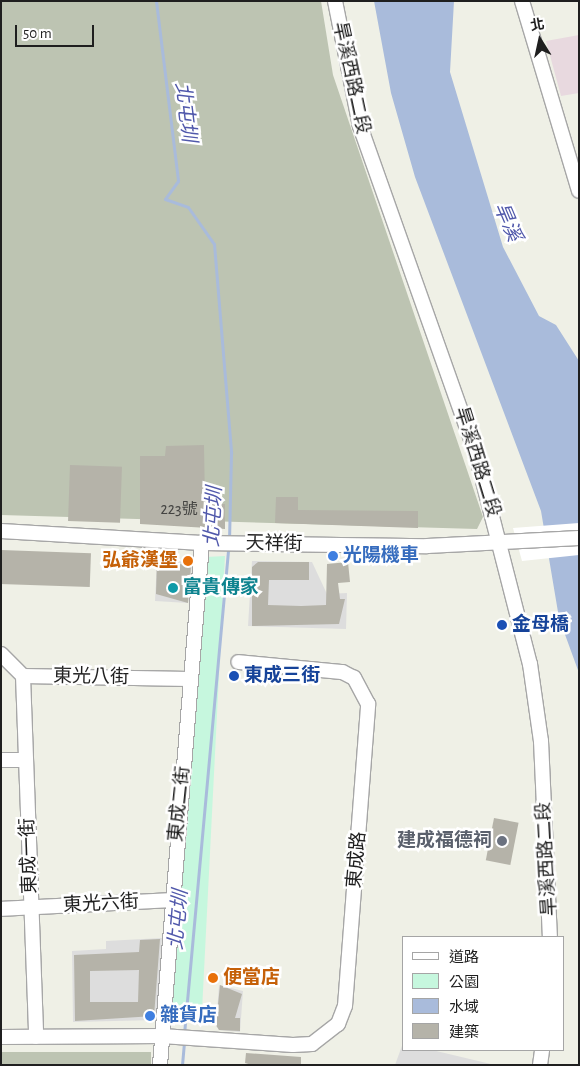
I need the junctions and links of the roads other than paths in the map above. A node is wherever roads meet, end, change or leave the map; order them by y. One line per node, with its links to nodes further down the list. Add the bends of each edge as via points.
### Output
1 (335, 1): 7 (street, 旱溪西路二段, via 360,126 476,454)
2 (522, 1): 3 (street)
3 (579, 192)
4 (1, 532): 6 (street, 天祥街)
5 (579, 538): 7 (street, 天祥街)
6 (202, 543): 7 (street, 天祥街); 11 (street, 東成二街)
7 (502, 545): 17 (street, 旱溪西路二段, via 536,702 551,896)
8 (1, 654): 10 (street)
9 (238, 662): 18 (street, 東成路, via 342,672 354,678 362,691 369,722 345,1006 338,1024 312,1044)
10 (23, 676): 11 (street, 東光八街); 13 (street, 東成一街)
11 (189, 679): 14 (street, 東成二街)
12 (1, 760): 13 (street)
13 (26, 760): 15 (street, 東成一街)
14 (171, 900): 15 (street, 東光六街); 18 (street, 東成二街)
15 (30, 908): 16 (street, 東光六街); 19 (street, 東成一街)
16 (1, 909)
17 (550, 936)
18 (162, 1036): 19 (street); 22 (street, 東成二街)
19 (36, 1037): 20 (street)
20 (1, 1038)
21 (542, 1051): 23 (street)
22 (160, 1065)
23 (540, 1065)

